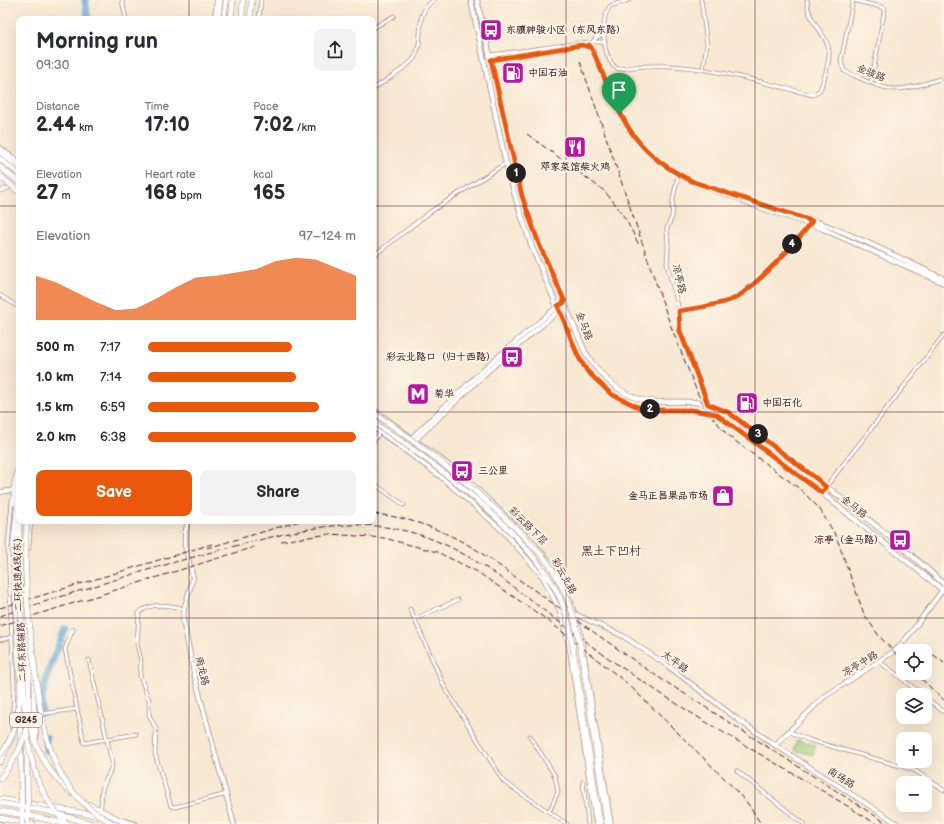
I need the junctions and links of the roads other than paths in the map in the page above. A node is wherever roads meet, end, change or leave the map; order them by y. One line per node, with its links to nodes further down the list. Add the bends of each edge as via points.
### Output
1 (122, 0): 16 (street)
2 (217, 0): 17 (main road)
3 (220, 0): 18 (main road)
4 (226, 0): 19 (main road)
5 (232, 0): 20 (main road); 21 (main road)
6 (243, 0): 22 (main road)
7 (252, 0): 23 (main road)
8 (261, 0): 24 (street)
9 (434, 0): 34 (street, via 427,5 422,15 419,46 413,61)
10 (471, 0): 39 (main road, 金马路)
11 (478, 0): 30 (main road, 金马路)
12 (629, 0): 27 (street, via 610,6 604,15)
13 (701, 0): 31 (street, via 707,44)
14 (807, 0): 31 (street, via 812,19 829,49 826,74 818,94 813,95)
15 (853, 0): 33 (street, 金骏路, via 841,61 842,68); 33 (street, via 885,8)
16 (125, 16)
17 (215, 16)
18 (218, 16)
19 (224, 16)
20 (231, 16)
21 (231, 16)
22 (241, 16)
23 (250, 16)
24 (260, 16)
25 (394, 16): 26 (street)
26 (376, 26)
27 (604, 35): 28 (street); 29 (street, via 597,37)
28 (605, 42): 29 (street); 31 (street, via 610,60 616,68 650,65)
29 (590, 45): 30 (main road); 44 (main road, via 623,126 652,160); 51 (main road, via 619,114 637,140 654,158 694,182)
30 (490, 58): 57 (main road, 金马路, via 522,196 539,244)
31 (703, 69)
32 (940, 79): 33 (street, 金骏路, via 896,89)
33 (871, 83)
34 (376, 87)
35 (0, 148): 38 (main road)
36 (0, 152): 40 (main road)
37 (0, 159): 42 (main road)
38 (16, 161)
39 (506, 163): 52 (street, via 430,212); 58 (main road, 金马路, via 522,220)
40 (16, 165)
41 (0, 167): 45 (main road)
42 (16, 172)
43 (0, 177): 47 (main road); 48 (main road, bridge)
44 (678, 178): 51 (main road); 59 (street, 凉亭路, via 672,217 667,228 667,264)
45 (16, 180)
46 (16, 186): 47 (main road)
47 (11, 187): 49 (street); 50 (main road)
48 (16, 190)
49 (0, 191)
50 (16, 191)
51 (811, 223): 53 (main road); 54 (main road); 59 (street, via 761,277 732,300)
52 (376, 254)
53 (944, 279)
54 (944, 283)
55 (0, 296): 56 (street)
56 (15, 305)
57 (566, 305): 58 (street); 61 (main road, 金马路, via 584,352 597,370 615,387 641,399 656,402)
58 (559, 308): 68 (street, via 487,366); 74 (main road, 金马路, via 581,361 596,381 611,394 640,408 691,410 716,414)
59 (679, 311): 61 (street, 凉亭路, via 680,331)
60 (944, 335): 71 (street)
61 (708, 404): 71 (main road, 金马路, via 728,412)
62 (376, 411): 68 (street, 彩云路下层)
63 (376, 414): 137 (main road, 彩云北路, bridge, via 454,472 485,499 543,556 556,575 573,612 578,631)
64 (376, 424): 136 (main road, 彩云北路, bridge, via 432,465 503,526 538,563 559,596 571,634)
65 (376, 430): 66 (street)
66 (380, 432): 67 (street); 69 (street)
67 (376, 438)
68 (414, 438): 69 (street); 88 (street, 彩云路下层, via 462,474 547,556 560,576)
69 (403, 449): 85 (street, via 441,477 504,532 543,577)
70 (376, 485): 75 (street)
71 (826, 487): 74 (street); 82 (main road, 金马路, via 911,554)
72 (16, 490): 73 (street); 93 (street, 二环东路辅路, via 8,548)
73 (0, 492)
74 (822, 493): 83 (main road, 金马路)
75 (404, 505)
76 (19, 524): 97 (main road, G245)
77 (19, 524): 92 (main road, bridge)
78 (19, 524): 97 (main road, G245, via 13,556)
79 (27, 524): 90 (main road, 二环快速A线(东), bridge, via 25,556)
80 (30, 524): 102 (main road, 二环东路辅路, via 28,562)
81 (187, 524): 86 (street, 雨龙路, via 184,539 192,578)
82 (944, 584)
83 (944, 589): 96 (street, 凉亭中路, via 904,642)
84 (458, 600): 89 (street)
85 (558, 606): 88 (street, 太平路); 135 (street, via 569,644)
86 (184, 608): 115 (street, 雨龙路, via 182,620 185,636); 115 (street, via 168,604 142,609 139,613 137,644 141,661 140,676 149,700 149,715 156,729 155,754 171,806)
87 (410, 609): 89 (street)
88 (576, 616): 107 (street, 太平路, via 623,636); 138 (street, 彩云路下层)
89 (414, 619): 121 (street, via 445,688 504,782)
90 (29, 628): 112 (main road, bridge, via 28,724 18,752); 129 (main road, bridge, via 39,703 58,767 81,801)
91 (73, 629): 100 (street, via 65,649)
92 (22, 634): 109 (main road, bridge, via 18,715); 127 (main road, bridge, via 31,758 38,783)
93 (12, 637): 94 (street); 109 (street, 二环东路辅路, via 14,714 9,742)
94 (0, 640)
95 (89, 660): 106 (street)
96 (880, 662): 98 (street); 103 (street, 凉亭中路, via 824,696)
97 (22, 671): 108 (main road, via 30,725); 109 (main road, G245, via 16,726 11,742); 110 (main road)
98 (914, 688)
99 (932, 703): 101 (street)
100 (77, 709): 102 (street); 106 (street, via 84,743)
101 (944, 712)
102 (35, 715): 108 (main road, 二环东路辅路, via 37,746)
103 (788, 731): 107 (street, 凉亭中路); 114 (street, via 809,740 914,770)
104 (136, 734): 106 (street)
105 (530, 736): 121 (street, via 554,776 558,792)
106 (108, 740): 119 (street, via 112,768 102,790)
107 (775, 745): 140 (street, 南场路)
108 (42, 758): 116 (main road, via 56,778)
109 (0, 759)
110 (24, 770): 123 (main road, bridge); 124 (main road, bridge)
111 (737, 771): 139 (street)
112 (0, 778)
113 (583, 782): 134 (street)
114 (944, 790)
115 (227, 794): 132 (street, 雨龙路)
116 (76, 797): 119 (street); 130 (main road)
117 (0, 799): 130 (main road, via 93,815)
118 (0, 803): 128 (main road, bridge, via 47,811)
119 (100, 810): 131 (street)
120 (0, 812): 126 (main road); 127 (main road, bridge)
121 (549, 812): 133 (street)
122 (0, 818): 125 (main road)
123 (22, 824)
124 (28, 824)
125 (33, 824)
126 (61, 824)
127 (66, 824)
128 (92, 824)
129 (114, 824)
130 (127, 824)
131 (136, 824)
132 (234, 824)
133 (567, 824)
134 (588, 824)
135 (596, 824)
136 (600, 824)
137 (607, 824)
138 (611, 824)
139 (804, 824)
140 (898, 824)

